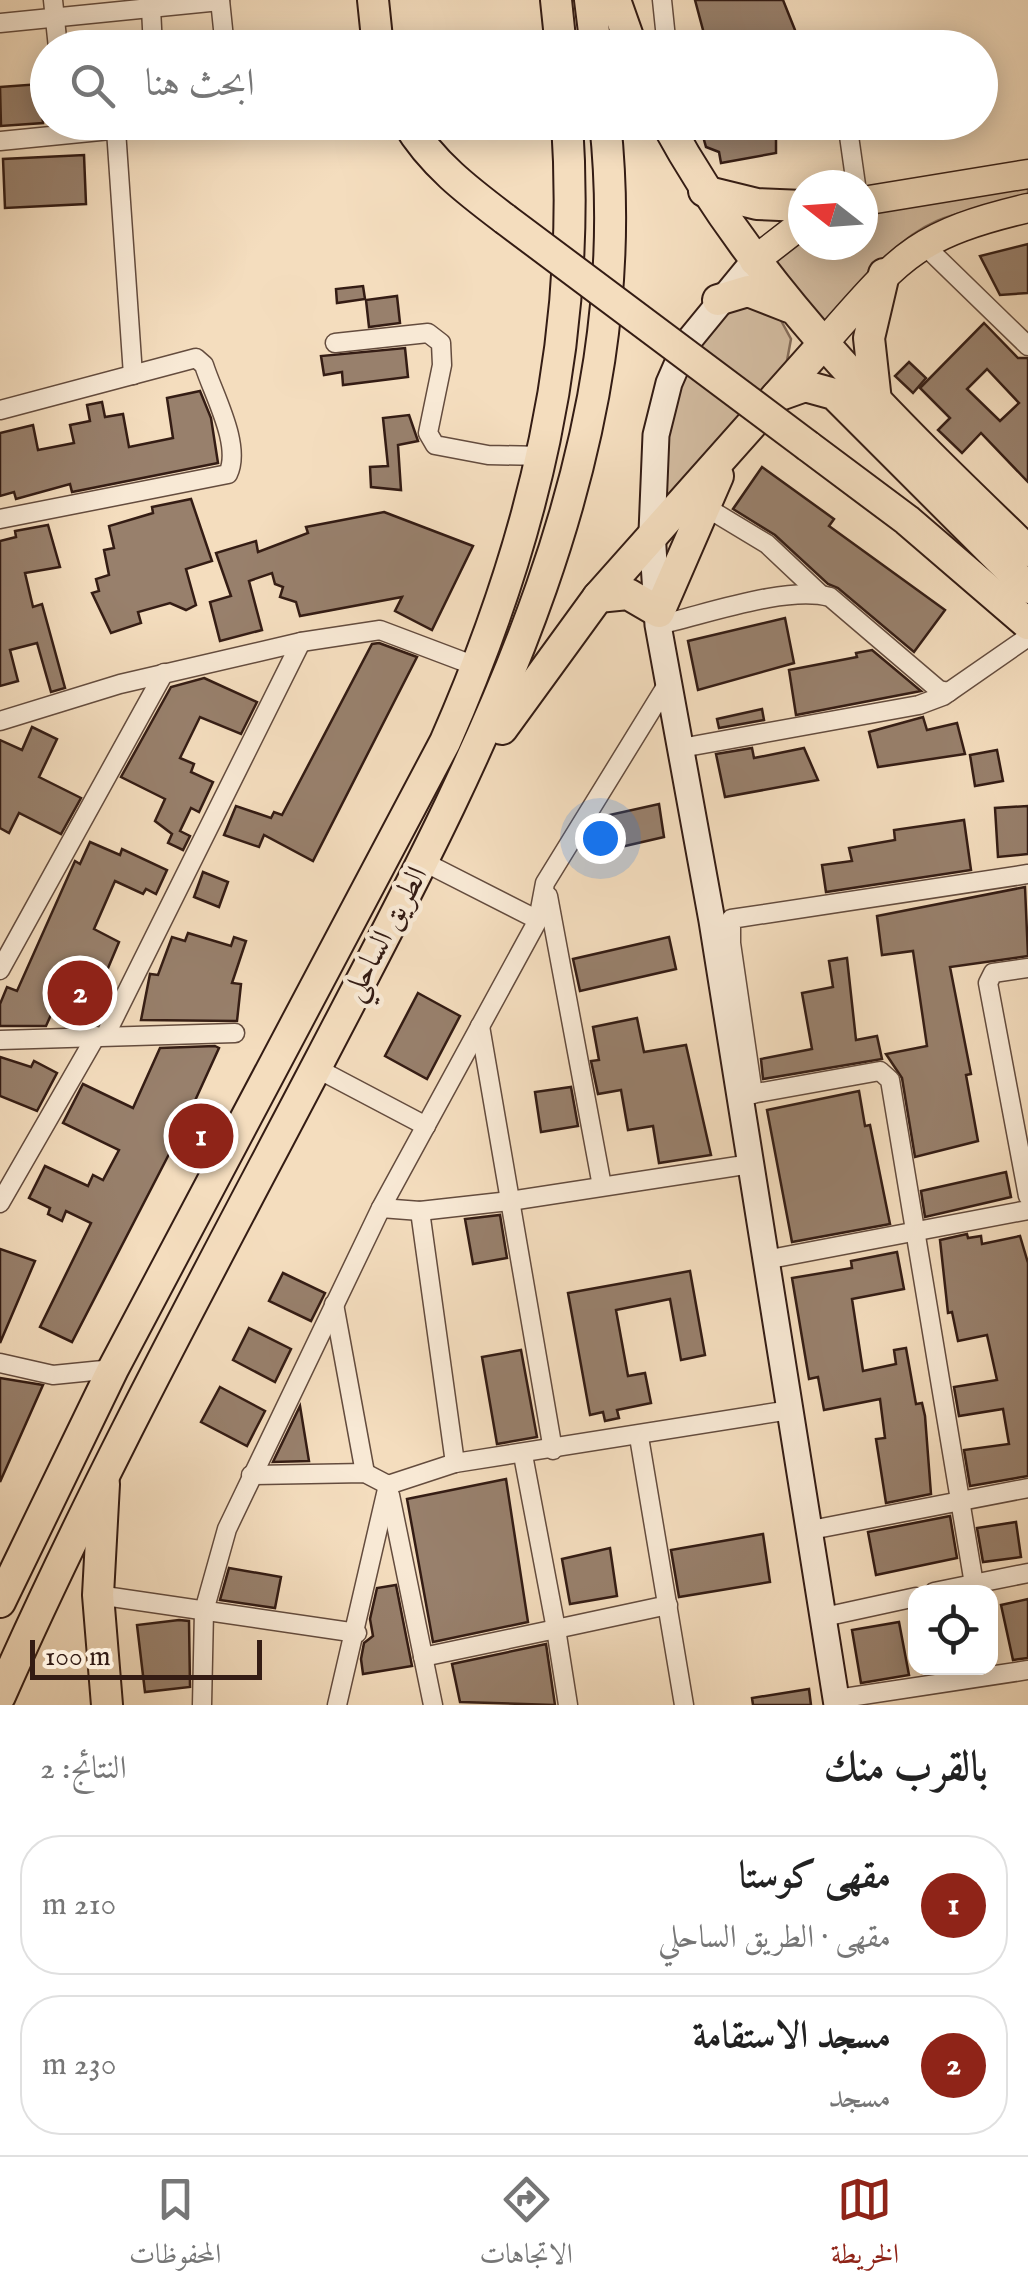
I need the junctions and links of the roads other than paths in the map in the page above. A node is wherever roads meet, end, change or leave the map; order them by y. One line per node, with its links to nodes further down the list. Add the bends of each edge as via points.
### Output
1 (373, 0): 12 (highway)
2 (556, 0): 13 (highway)
3 (590, 0): 14 (highway)
4 (615, 0): 15 (highway)
5 (662, 0): 16 (street)
6 (220, 1): 7 (street); 11 (street)
7 (150, 8): 8 (street); 10 (street)
8 (54, 9): 9 (street)
9 (0, 23)
10 (152, 30)
11 (224, 30)
12 (376, 30)
13 (559, 30)
14 (594, 30)
15 (626, 30)
16 (665, 30)
17 (30, 135): 18 (street)
18 (0, 140)
19 (117, 140): 40 (street)
20 (418, 140): 54 (highway, bridge, via 458,184 907,520)
21 (568, 140): 45 (highway, الطريق الساحلي, via 566,302)
22 (605, 140): 63 (highway, الطريق الساحلي, via 608,231 591,414 536,610)
23 (676, 140): 27 (highway)
24 (850, 140): 25 (street)
25 (854, 170)
26 (1028, 174): 28 (main road)
27 (704, 191): 29 (highway); 33 (highway)
28 (878, 199)
29 (788, 205)
30 (1028, 208): 32 (main road, via 966,223)
31 (788, 235): 33 (main road)
32 (922, 243): 34 (main road); 39 (street)
33 (754, 261): 35 (street); 36 (highway)
34 (884, 274): 38 (main road); 42 (highway, via 869,338)
35 (718, 300): 36 (highway, via 758,292); 48 (street, via 686,344 669,384 656,435)
36 (792, 308): 38 (highway)
37 (336, 343): 45 (street, via 428,332 442,343 428,433 434,444 488,455)
38 (823, 344): 41 (highway); 42 (highway)
39 (1028, 346)
40 (132, 375): 43 (street); 47 (street, via 196,358 204,365 231,446 228,474)
41 (777, 396): 44 (highway); 50 (highway, via 805,386 834,394)
42 (877, 404): 49 (highway)
43 (0, 410)
44 (730, 451): 46 (highway); 48 (highway)
45 (544, 456): 57 (highway, الطريق الساحلي)
46 (704, 506): 51 (street, via 768,544); 53 (highway)
47 (0, 518)
48 (652, 532): 52 (highway); 53 (street)
49 (1028, 551)
50 (1028, 588)
51 (820, 594): 53 (street); 60 (street)
52 (598, 596): 53 (highway, via 628,594); 63 (highway)
53 (658, 619): 59 (street)
54 (1028, 624)
55 (1028, 637): 60 (street)
56 (302, 642): 57 (street, via 380,630); 58 (street); 72 (street)
57 (478, 667): 89 (highway, الطريق الساحلي, via 409,812)
58 (164, 673): 61 (street); 69 (street)
59 (670, 680): 62 (street); 66 (street)
60 (949, 692): 62 (street, via 920,705)
61 (0, 720)
62 (682, 748): 75 (street)
63 (456, 799): 64 (highway, الطريق الساحلي)
64 (424, 862): 67 (street); 74 (highway, الطريق الساحلي)
65 (1028, 874): 75 (street, via 731,920)
66 (545, 884): 67 (street); 78 (street)
67 (538, 920): 70 (street)
68 (1028, 968): 79 (street, via 993,973 988,983)
69 (0, 970)
70 (480, 1026): 76 (street); 80 (street)
71 (234, 1032): 72 (street)
72 (101, 1036): 73 (street); 81 (street)
73 (0, 1040)
74 (316, 1068): 76 (street); 97 (highway, الطريق الساحلي)
75 (746, 1095): 77 (street); 85 (street, via 886,1074)
76 (426, 1126): 82 (street)
77 (751, 1164): 78 (street); 86 (street)
78 (602, 1186): 80 (street)
79 (1028, 1196)
80 (510, 1201): 84 (street); 92 (street)
81 (0, 1203)
82 (381, 1208): 84 (street); 87 (street)
83 (1028, 1210): 85 (street)
84 (420, 1211): 94 (street)
85 (912, 1233): 86 (street); 100 (street)
86 (766, 1260): 90 (street)
87 (334, 1304): 95 (street); 96 (street)
88 (0, 1362): 89 (street, via 53,1375)
89 (113, 1369): 107 (highway, الطريق الساحلي)
90 (790, 1410): 91 (street); 101 (street)
91 (640, 1437): 92 (street); 108 (street)
92 (553, 1450): 93 (street)
93 (523, 1454): 94 (street); 111 (street)
94 (455, 1463): 98 (street)
95 (364, 1473): 96 (street); 98 (street)
96 (251, 1475): 109 (street)
97 (104, 1476): 105 (highway); 115 (highway, الطريق الساحلي)
98 (388, 1485): 112 (street); 113 (street)
99 (1028, 1488): 100 (street)
100 (957, 1501): 101 (street); 103 (street)
101 (812, 1530): 110 (street)
102 (1028, 1572): 103 (street)
103 (974, 1584): 104 (street)
104 (969, 1585)
105 (98, 1595): 109 (street); 117 (highway)
106 (908, 1598): 110 (street)
107 (0, 1602)
108 (668, 1605): 111 (street); 122 (street)
109 (204, 1610): 112 (street); 118 (street)
110 (824, 1616): 116 (street)
111 (556, 1629): 113 (street); 121 (street)
112 (357, 1632): 119 (street)
113 (423, 1658): 120 (street)
114 (1028, 1670): 116 (street)
115 (0, 1696)
116 (837, 1702)
117 (107, 1705)
118 (202, 1705)
119 (336, 1705)
120 (433, 1705)
121 (568, 1705)
122 (684, 1705)

